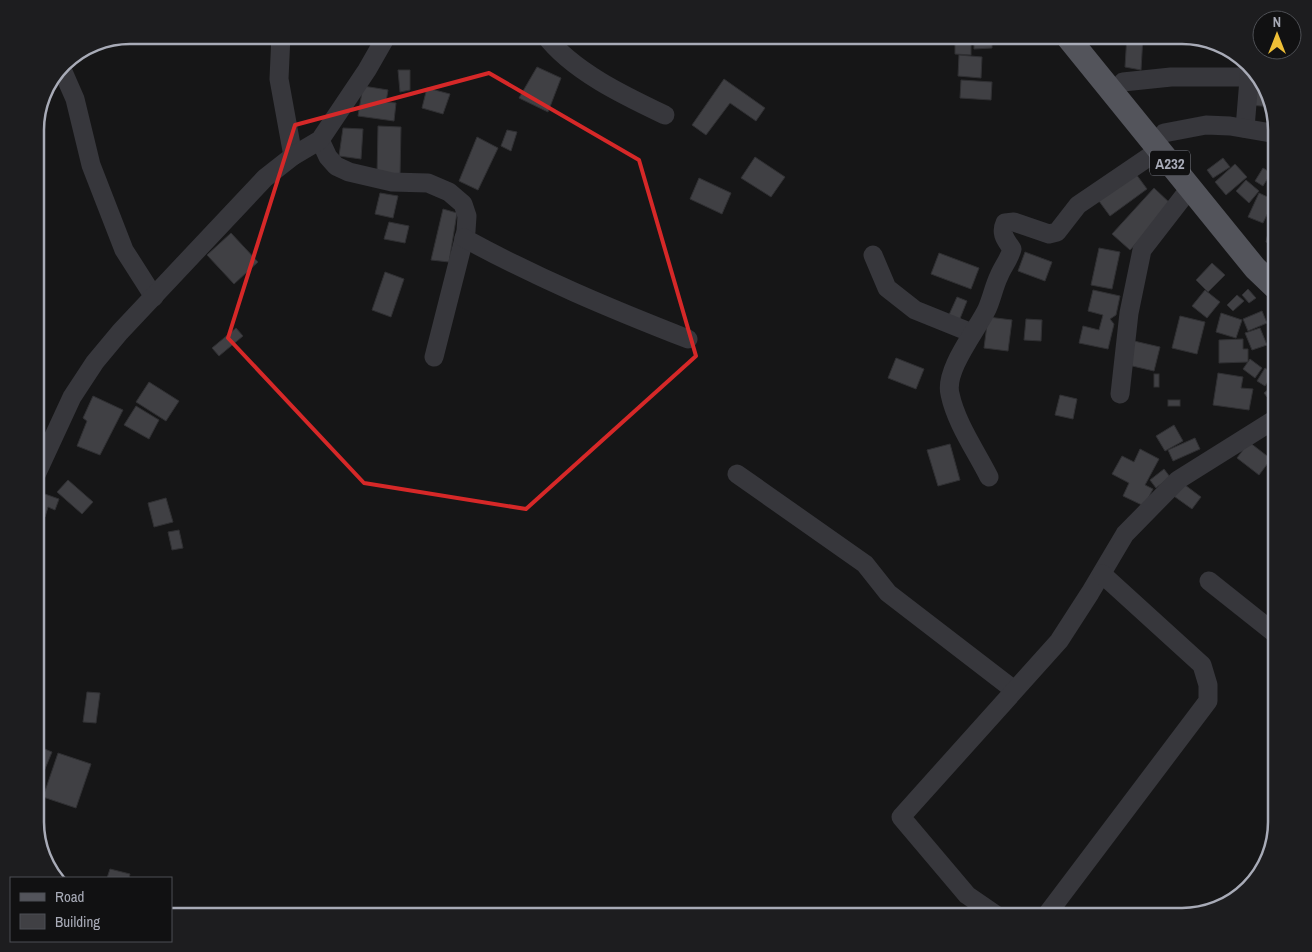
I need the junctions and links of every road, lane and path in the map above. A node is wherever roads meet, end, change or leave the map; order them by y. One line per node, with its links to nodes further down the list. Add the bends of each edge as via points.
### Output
1 (281, 44): 15 (street, via 279,79)
2 (382, 44): 13 (street)
3 (552, 44): 10 (street, via 621,94)
4 (1074, 44): 14 (main road, A232)
5 (1091, 44): 9 (main road, A232)
6 (1247, 74): 9 (street)
7 (64, 75): 21 (street, via 75,100 91,165 124,250)
8 (1251, 80): 11 (street)
9 (1123, 82): 14 (main road, A232)
10 (664, 115)
11 (1245, 128): 12 (street); 14 (street, via 1206,125)
12 (1268, 132)
13 (320, 140): 15 (street); 17 (street, via 336,166 349,172 392,182 428,183 449,192 464,204 467,216)
14 (1162, 142): 16 (main road, A232); 19 (main road, A232); 22 (street, via 1078,205 1057,232 1049,234 1014,222 1005,223 1003,236 1012,249 1009,260 999,276 988,308)
15 (293, 156): 21 (street, via 265,178)
16 (1190, 188): 20 (main road, A232); 25 (street, via 1142,250 1129,313)
17 (464, 238): 23 (street, via 523,270); 24 (street)
18 (873, 255): 22 (street, via 887,288 915,310)
19 (1268, 260)
20 (1268, 280)
21 (154, 297): 27 (street, via 120,332 72,396)
22 (972, 333): 29 (street, via 950,380 949,393)
23 (688, 340)
24 (434, 357)
25 (1120, 394)
26 (1268, 424): 30 (street, via 1178,480 1125,534)
27 (44, 457)
28 (737, 474): 33 (street, via 865,564 888,593)
29 (989, 477)
30 (1102, 574): 33 (street, via 1059,641); 35 (street, via 1202,665 1208,685 1208,701)
31 (1209, 581): 32 (street)
32 (1268, 629)
33 (1014, 690): 34 (street, via 901,817 966,895)
34 (986, 908)
35 (1051, 908)

